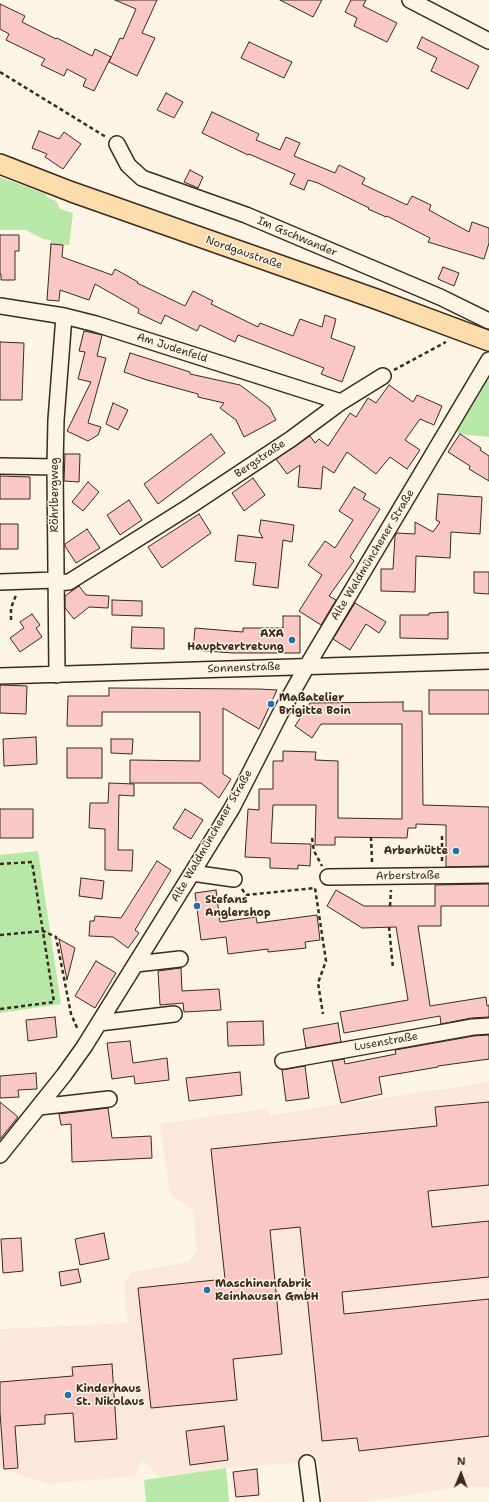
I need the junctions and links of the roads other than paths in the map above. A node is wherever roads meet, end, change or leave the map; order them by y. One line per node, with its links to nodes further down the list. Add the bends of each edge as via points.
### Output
1 (410, 0): 2 (street)
2 (489, 41)
3 (117, 144): 7 (street, Im Gschwander, via 128,165 142,178 246,215 440,296)
4 (0, 164): 8 (main road, Nordgaustraße)
5 (0, 306): 6 (street, Am Judenfeld)
6 (64, 316): 11 (street, Am Judenfeld); 13 (street, Röhrlbergweg)
7 (489, 321)
8 (489, 341)
9 (489, 360): 17 (street, Alte Waldmünchener Straße)
10 (383, 376): 11 (street, Bergstraße)
11 (341, 402): 15 (street, Bergstraße, via 291,439 176,515 69,582)
12 (0, 466): 13 (street)
13 (55, 467): 15 (street, Röhrlbergweg)
14 (0, 582): 15 (street, Bergstraße)
15 (55, 582): 18 (street, Röhrlbergweg)
16 (489, 661): 17 (street, Sonnenstraße)
17 (308, 666): 18 (street, Sonnenstraße); 20 (street, Alte Waldmünchener Straße, via 281,712 232,808)
18 (57, 675): 19 (street, Sonnenstraße)
19 (0, 676)
20 (192, 873): 23 (street); 25 (street, Alte Waldmünchener Straße)
21 (489, 875): 22 (street, Arberstraße)
22 (328, 877)
23 (234, 879)
24 (180, 959): 25 (street)
25 (136, 964): 27 (street, Alte Waldmünchener Straße)
26 (174, 1014): 27 (street)
27 (99, 1023): 31 (street, Alte Waldmünchener Straße, via 64,1075)
28 (489, 1026): 29 (street, Lusenstraße)
29 (283, 1061)
30 (109, 1099): 31 (street)
31 (38, 1107): 32 (street, Alte Waldmünchener Straße)
32 (0, 1155)
33 (307, 1463): 34 (street)
34 (312, 1502)

